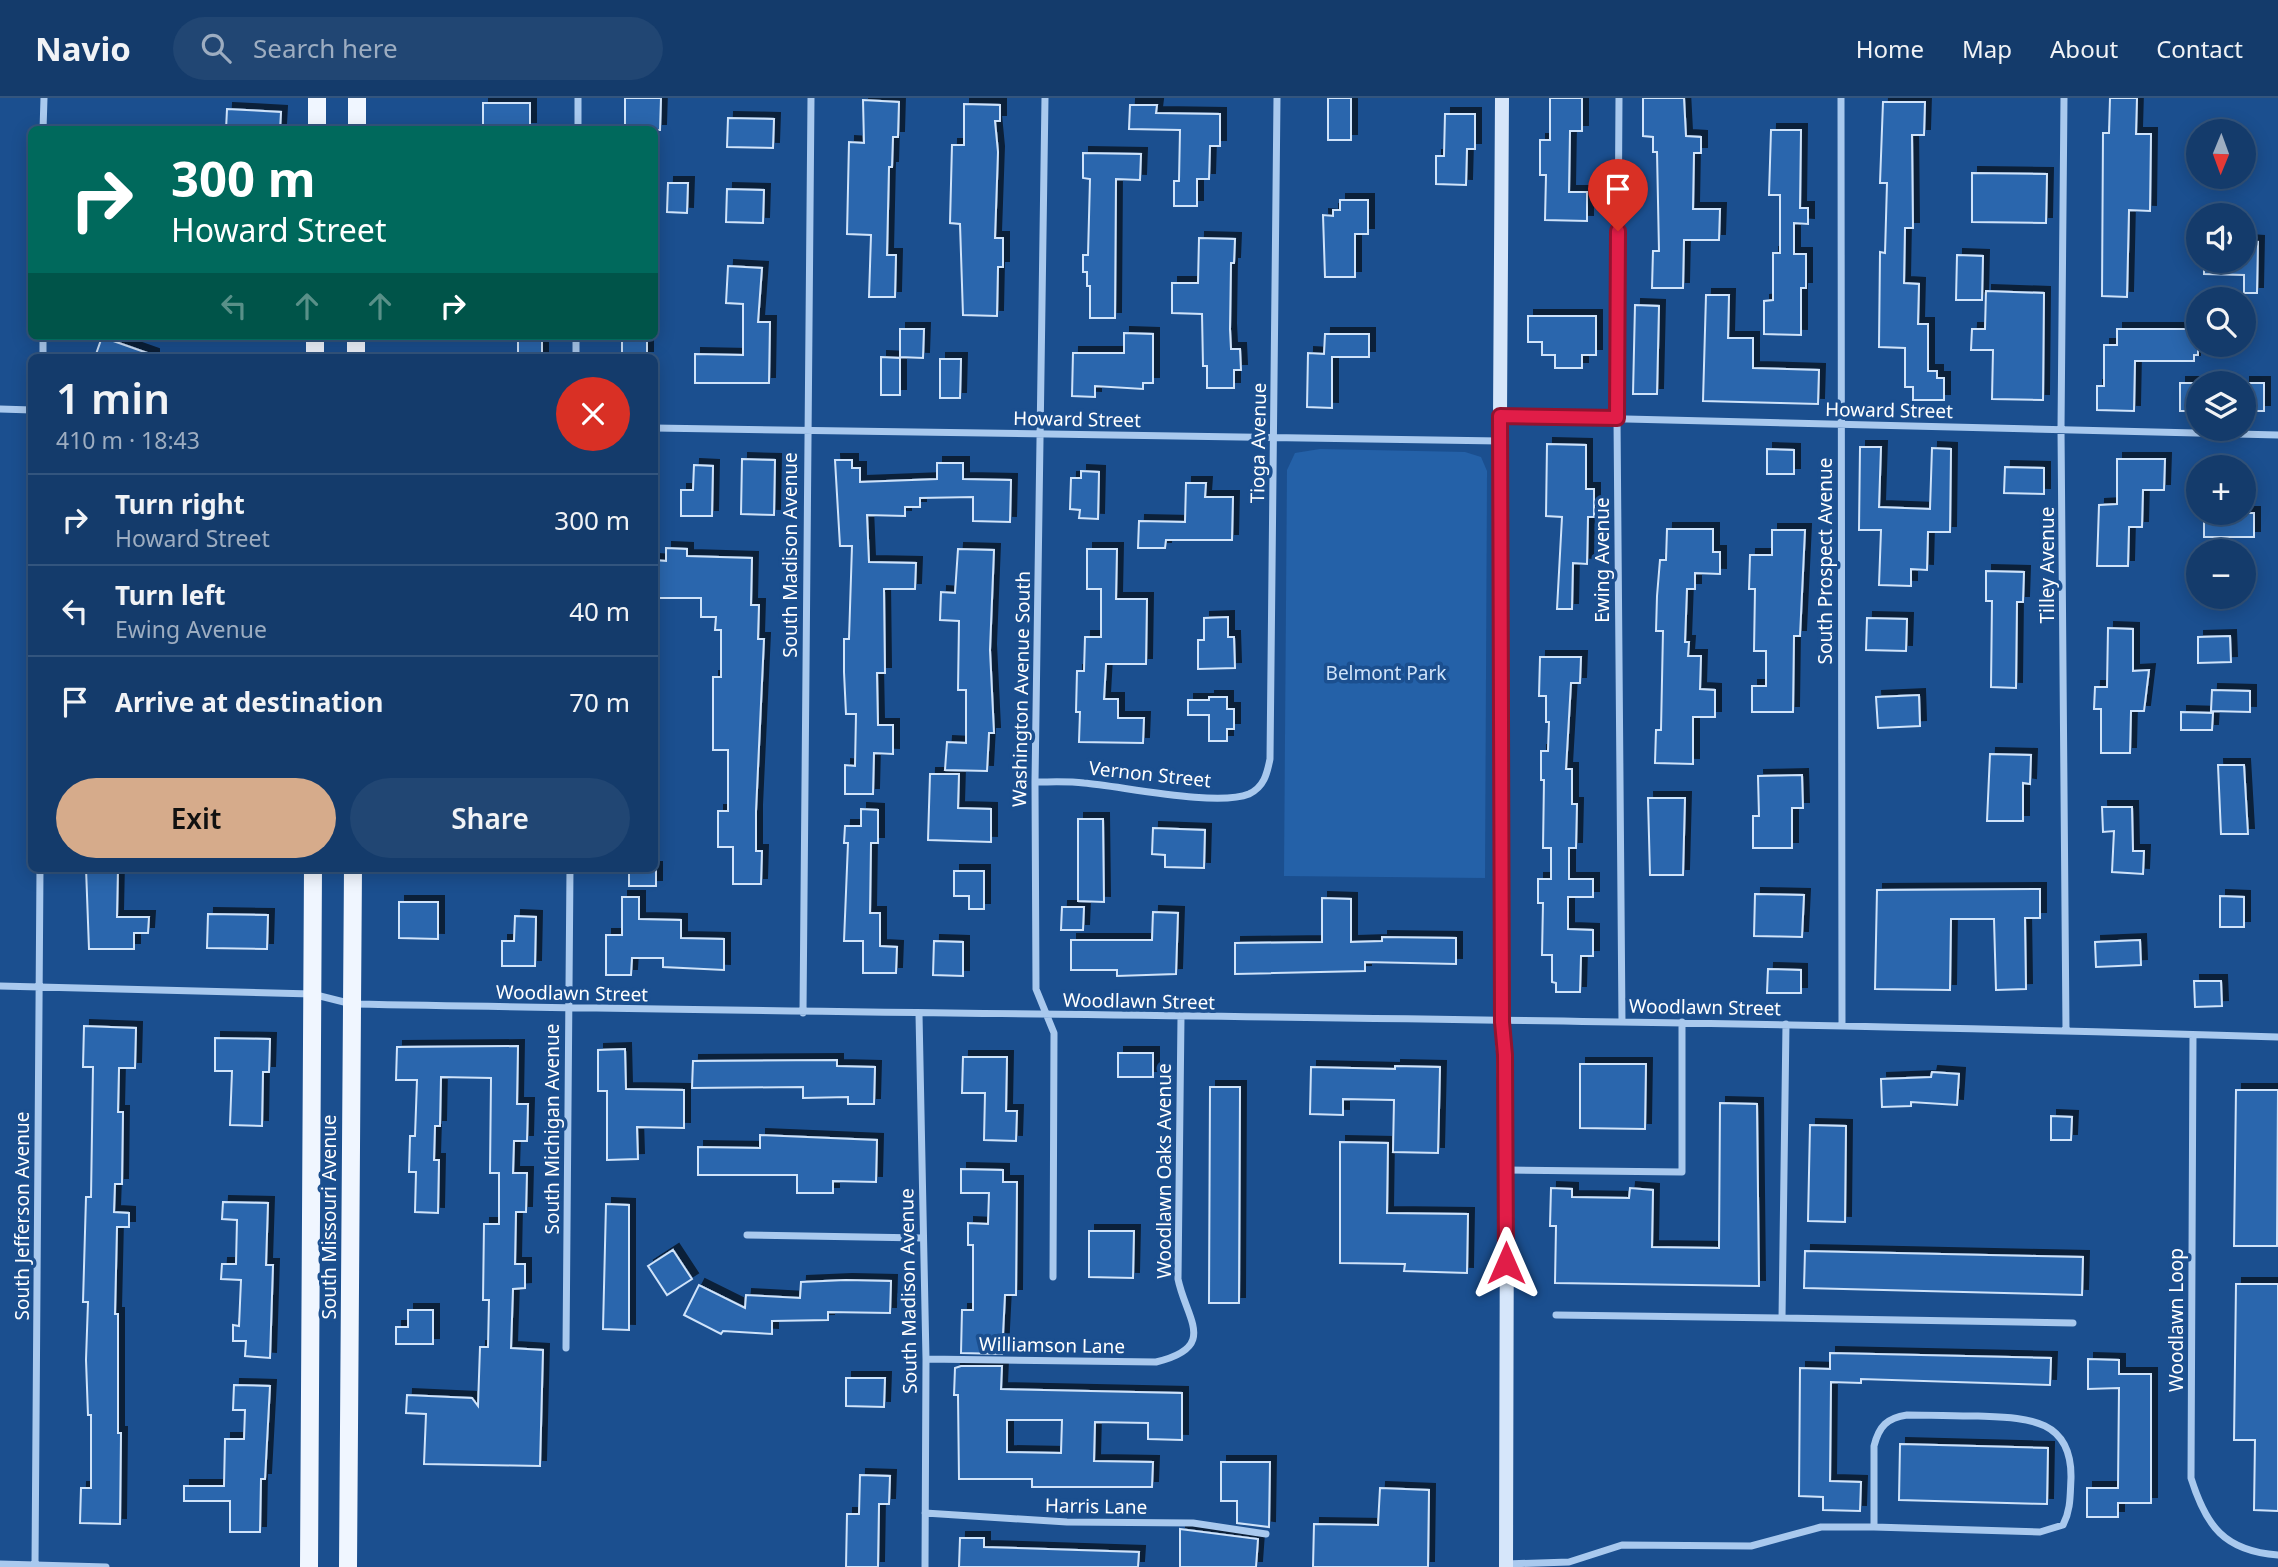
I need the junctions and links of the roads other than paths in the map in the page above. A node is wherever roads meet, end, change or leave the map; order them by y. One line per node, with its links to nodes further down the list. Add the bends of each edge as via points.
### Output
1 (44, 98): 12 (street)
2 (317, 98): 13 (main road)
3 (357, 98): 14 (main road)
4 (578, 98): 15 (street)
5 (811, 98): 23 (street, South Madison Avenue)
6 (1045, 98): 24 (street, Washington Avenue South)
7 (1277, 98): 26 (street, Tioga Avenue)
8 (1502, 98): 18 (street)
9 (1619, 98): 19 (street, Ewing Avenue)
10 (1842, 98): 20 (street, South Prospect Avenue)
11 (2064, 98): 22 (street, Tilley Avenue)
12 (43, 126)
13 (317, 126)
14 (357, 126)
15 (578, 126)
16 (0, 409): 17 (street)
17 (28, 410)
18 (1500, 416): 19 (street, Howard Street); 27 (street)
19 (1617, 418): 20 (street, Howard Street); 44 (street, Ewing Avenue)
20 (1840, 425): 22 (street, Howard Street); 47 (street, South Prospect Avenue)
21 (658, 428): 23 (street, Howard Street)
22 (2061, 429): 25 (street, Howard Street); 48 (street, Tilley Avenue)
23 (807, 430): 24 (street, Howard Street); 39 (street, South Madison Avenue)
24 (1040, 434): 26 (street, Howard Street); 28 (street, Washington Avenue South)
25 (2278, 435)
26 (1273, 438): 27 (street, Howard Street); 29 (street, Tioga Avenue, via 1270,759)
27 (1500, 441): 43 (street)
28 (1035, 782): 29 (street, Vernon Street, via 1234,797); 41 (street, Washington Avenue South, via 1036,989)
29 (1260, 787)
30 (40, 872): 35 (street, South Jefferson Avenue)
31 (313, 872): 36 (main road, South Missouri Avenue)
32 (353, 872): 37 (main road, South Missouri Avenue)
33 (570, 872): 38 (street, South Michigan Avenue)
34 (0, 986): 35 (street, Woodlawn Street)
35 (39, 987): 36 (street, Woodlawn Street); 66 (street, South Jefferson Avenue)
36 (312, 994): 37 (street, Woodlawn Street); 69 (main road, South Missouri Avenue)
37 (352, 1004): 38 (street, Woodlawn Street); 70 (main road, South Missouri Avenue)
38 (568, 1008): 39 (street, Woodlawn Street); 58 (street, South Michigan Avenue)
39 (803, 1013): 40 (street, Woodlawn Street)
40 (919, 1014): 41 (street, Woodlawn Street); 53 (street, South Madison Avenue)
41 (1047, 1015): 42 (street, Woodlawn Street); 54 (street, Washington Avenue South, via 1054,1033)
42 (1181, 1017): 43 (street, Woodlawn Street); 59 (street, Woodlawn Oaks Avenue, via 1178,1279 1196,1329)
43 (1502, 1022): 44 (street, Woodlawn Street); 51 (street)
44 (1622, 1022): 45 (street, Woodlawn Street)
45 (1682, 1022): 46 (street, Woodlawn Street); 51 (street, via 1682,1172)
46 (1786, 1024): 47 (street, Woodlawn Street); 56 (street)
47 (1842, 1025): 48 (street, Woodlawn Street)
48 (2066, 1031): 49 (street, Woodlawn Street)
49 (2193, 1035): 50 (street, Woodlawn Street); 64 (street, Woodlawn Loop, via 2190,1478 2200,1509 2217,1534 2244,1548)
50 (2278, 1037)
51 (1507, 1170): 67 (street)
52 (747, 1235): 53 (street)
53 (922, 1238): 60 (street, South Madison Avenue)
54 (1054, 1277)
55 (1556, 1315): 56 (street)
56 (1782, 1318): 57 (street)
57 (2073, 1323)
58 (566, 1348)
59 (1178, 1357): 60 (street, Williamson Lane, via 1157,1362)
60 (926, 1359): 61 (street, South Madison Avenue)
61 (925, 1513): 63 (street, Harris Lane, via 1068,1522 1193,1523); 71 (street, South Madison Avenue)
62 (1874, 1527): 62 (street, via 1874,1446 1877,1433 1894,1417 2015,1417 2050,1428 2064,1441 2071,1461 2070,1504 2063,1525 2052,1530); 67 (street, via 1821,1527 1751,1546 1622,1545 1569,1562)
63 (1266, 1534)
64 (2278, 1555)
65 (0, 1564): 66 (street)
66 (35, 1565): 68 (street)
67 (1506, 1565)
68 (106, 1567)
69 (309, 1567)
70 (348, 1567)
71 (925, 1567)

